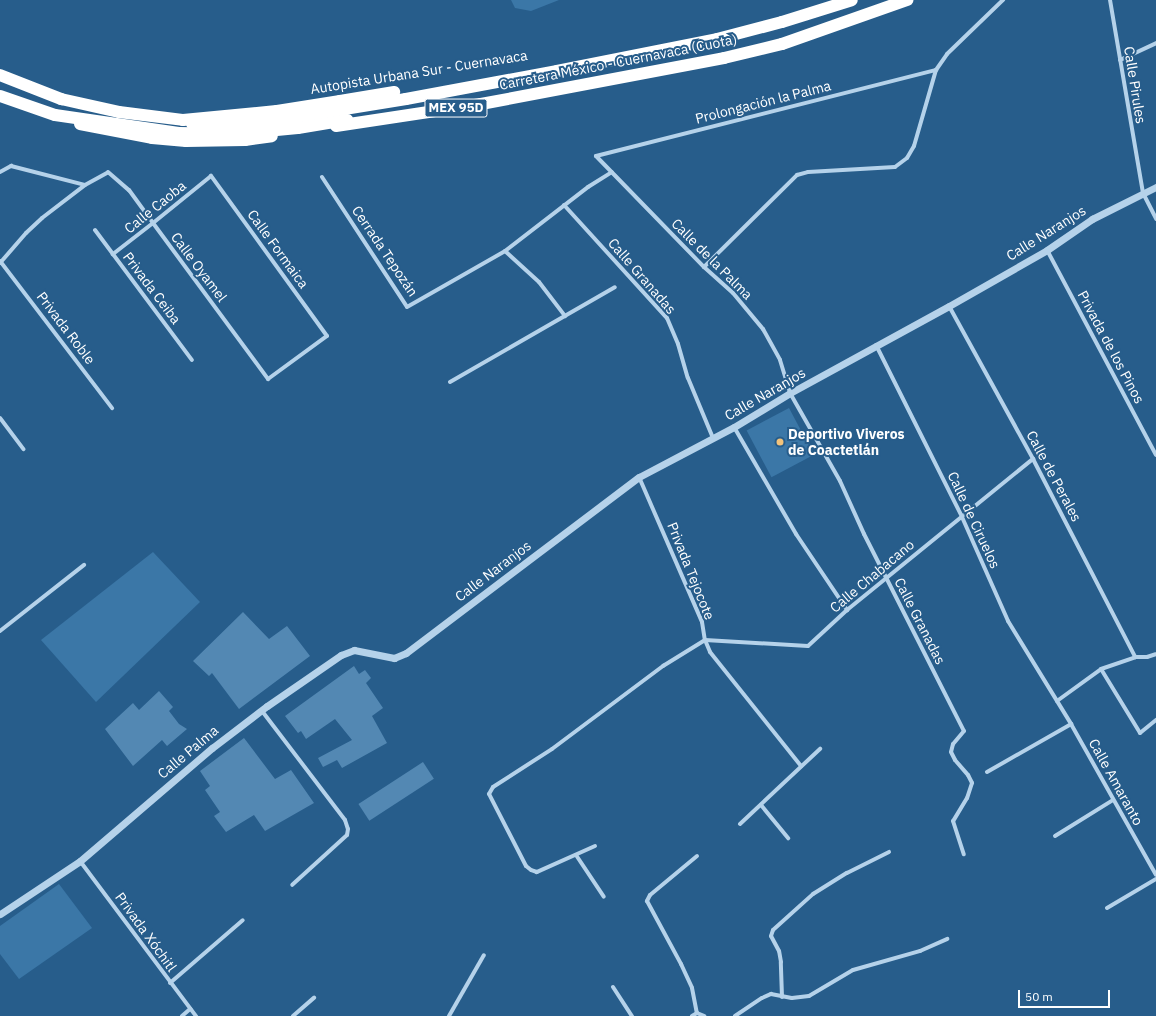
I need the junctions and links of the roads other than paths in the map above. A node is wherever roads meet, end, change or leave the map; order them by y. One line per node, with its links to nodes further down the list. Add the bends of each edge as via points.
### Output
1 (842, 0): 10 (highway, Autopista Urbana Sur - Cuernavaca, bridge, via 797,14 559,64 277,111 183,120 119,112 61,99)
2 (852, 0): 10 (highway, Carretera México - Cuernavaca (Cuota) / MEX 95D, via 709,41 406,99 258,123 176,124 117,114)
3 (897, 0): 11 (highway, bridge, via 793,38 707,58 298,128 236,134 179,133 55,115)
4 (907, 0): 11 (highway, Carretera México - Cuernavaca (Cuota) / MEX 95D, via 782,44 724,58 481,104 245,140 186,141 125,133 72,122)
5 (1003, 0): 9 (street, via 947,54)
6 (1110, 0): 8 (street, Calle Pirules)
7 (1156, 43): 8 (street)
8 (1120, 60): 19 (street, Calle Pirules)
9 (936, 70): 12 (street, Prolongación la Palma); 28 (street, via 914,146 907,158 895,166 797,175)
10 (0, 76)
11 (0, 96)
12 (596, 156): 14 (street, Calle de la Palma)
13 (0, 172): 17 (street, via 11,166)
14 (612, 172): 20 (street, Cerrada Tepozán); 28 (street, Calle de la Palma)
15 (211, 176): 22 (street, Calle Caoba); 34 (street, Calle Formaica, via 328,336)
16 (322, 177): 25 (street, Cerrada Tepozán, via 407,307)
17 (85, 185): 22 (street, Calle Oyamel, via 108,172 129,190); 27 (street, via 26,232)
18 (1156, 187): 19 (street, Calle Naranjos)
19 (1143, 193): 21 (street, Calle Pirules); 24 (street, Calle Naranjos, via 1092,219)
20 (564, 205): 25 (street, Cerrada Tepozán); 40 (street, Calle Granadas, via 667,318)
21 (1156, 219)
22 (153, 223): 26 (street, Calle Caoba); 34 (street, Calle Oyamel)
23 (95, 230): 26 (street, Privada Ceiba)
24 (1047, 250): 30 (street, Calle Naranjos); 42 (street, Privada de los Pinos)
25 (505, 251): 31 (street, via 539,282)
26 (113, 254): 33 (street, Privada Ceiba)
27 (1, 262): 37 (street, Privada Roble)
28 (704, 267): 36 (street, Calle de la Palma, via 733,293 763,329 780,360)
29 (615, 287): 31 (street)
30 (949, 306): 32 (street, Calle Naranjos); 43 (street, Calle de Perales)
31 (565, 316): 35 (street)
32 (876, 346): 36 (street, Calle Naranjos); 45 (street, Calle de Ciruelos)
33 (192, 360)
34 (268, 379)
35 (450, 382)
36 (790, 393): 39 (street, Calle Naranjos); 47 (street, Calle Granadas, via 840,481)
37 (112, 408)
38 (0, 418): 41 (street)
39 (734, 427): 40 (street, Calle Naranjos); 48 (street, via 796,534)
40 (713, 438): 44 (street, Calle Naranjos)
41 (22, 449)
42 (1156, 455)
43 (1033, 459): 45 (street, Calle Chabacano); 53 (street, Calle de Perales)
44 (639, 477): 50 (street, Privada Tejocote, via 702,622); 51 (street, Calle Naranjos)
45 (962, 517): 47 (street, Calle Chabacano); 55 (street, Calle de Ciruelos, via 1008,621)
46 (84, 565): 49 (street)
47 (886, 577): 48 (street, Calle Chabacano); 69 (street, Calle Granadas, via 964,731 953,744 951,752 972,783 967,798 953,821)
48 (847, 610): 50 (street, Calle Chabacano, via 808,646)
49 (0, 631)
50 (705, 640): 60 (street, Privada Tejocote, via 710,652); 70 (street, via 663,666 552,749 493,787 489,794 526,866 537,872)
51 (406, 653): 56 (street, Calle Palma, via 394,658 354,650 341,655)
52 (1156, 654): 53 (street)
53 (1135, 657): 54 (street)
54 (1102, 669): 55 (street); 57 (street, via 1140,733)
55 (1057, 701): 58 (street, Calle Amaranto)
56 (262, 711): 72 (street, Calle Palma, via 212,748); 75 (street, via 345,820 348,829 347,835)
57 (1156, 720)
58 (1071, 724): 61 (street); 62 (street, Calle Amaranto)
59 (820, 749): 60 (street)
60 (801, 766): 63 (street)
61 (987, 772)
62 (1113, 800): 65 (street); 73 (street, Calle Amaranto)
63 (761, 805): 64 (street); 66 (street)
64 (740, 824)
65 (1056, 836)
66 (788, 838)
67 (594, 846): 70 (street)
68 (889, 852): 84 (street, via 813,894 773,930 771,936 779,951)
69 (964, 854)
70 (576, 855): 76 (street)
71 (697, 856): 87 (street, via 650,895 647,901 692,988)
72 (80, 861): 78 (street, Calle Palma); 82 (street, Privada Xóchitl)
73 (1156, 875)
74 (1156, 879): 77 (street)
75 (292, 885)
76 (604, 896)
77 (1107, 908)
78 (0, 914)
79 (243, 920): 82 (street)
80 (947, 939): 84 (street, via 920,951 853,970 809,996)
81 (484, 954): 91 (street)
82 (170, 983): 86 (street, Privada Xóchitl)
83 (613, 987): 92 (street)
84 (782, 997): 95 (street, via 771,994)
85 (314, 998): 90 (street)
86 (190, 1009): 88 (street); 89 (street, Privada Xóchitl)
87 (697, 1013): 93 (street); 94 (street)
88 (182, 1016)
89 (196, 1016)
90 (293, 1016)
91 (449, 1016)
92 (632, 1016)
93 (692, 1016)
94 (704, 1016)
95 (735, 1016)

